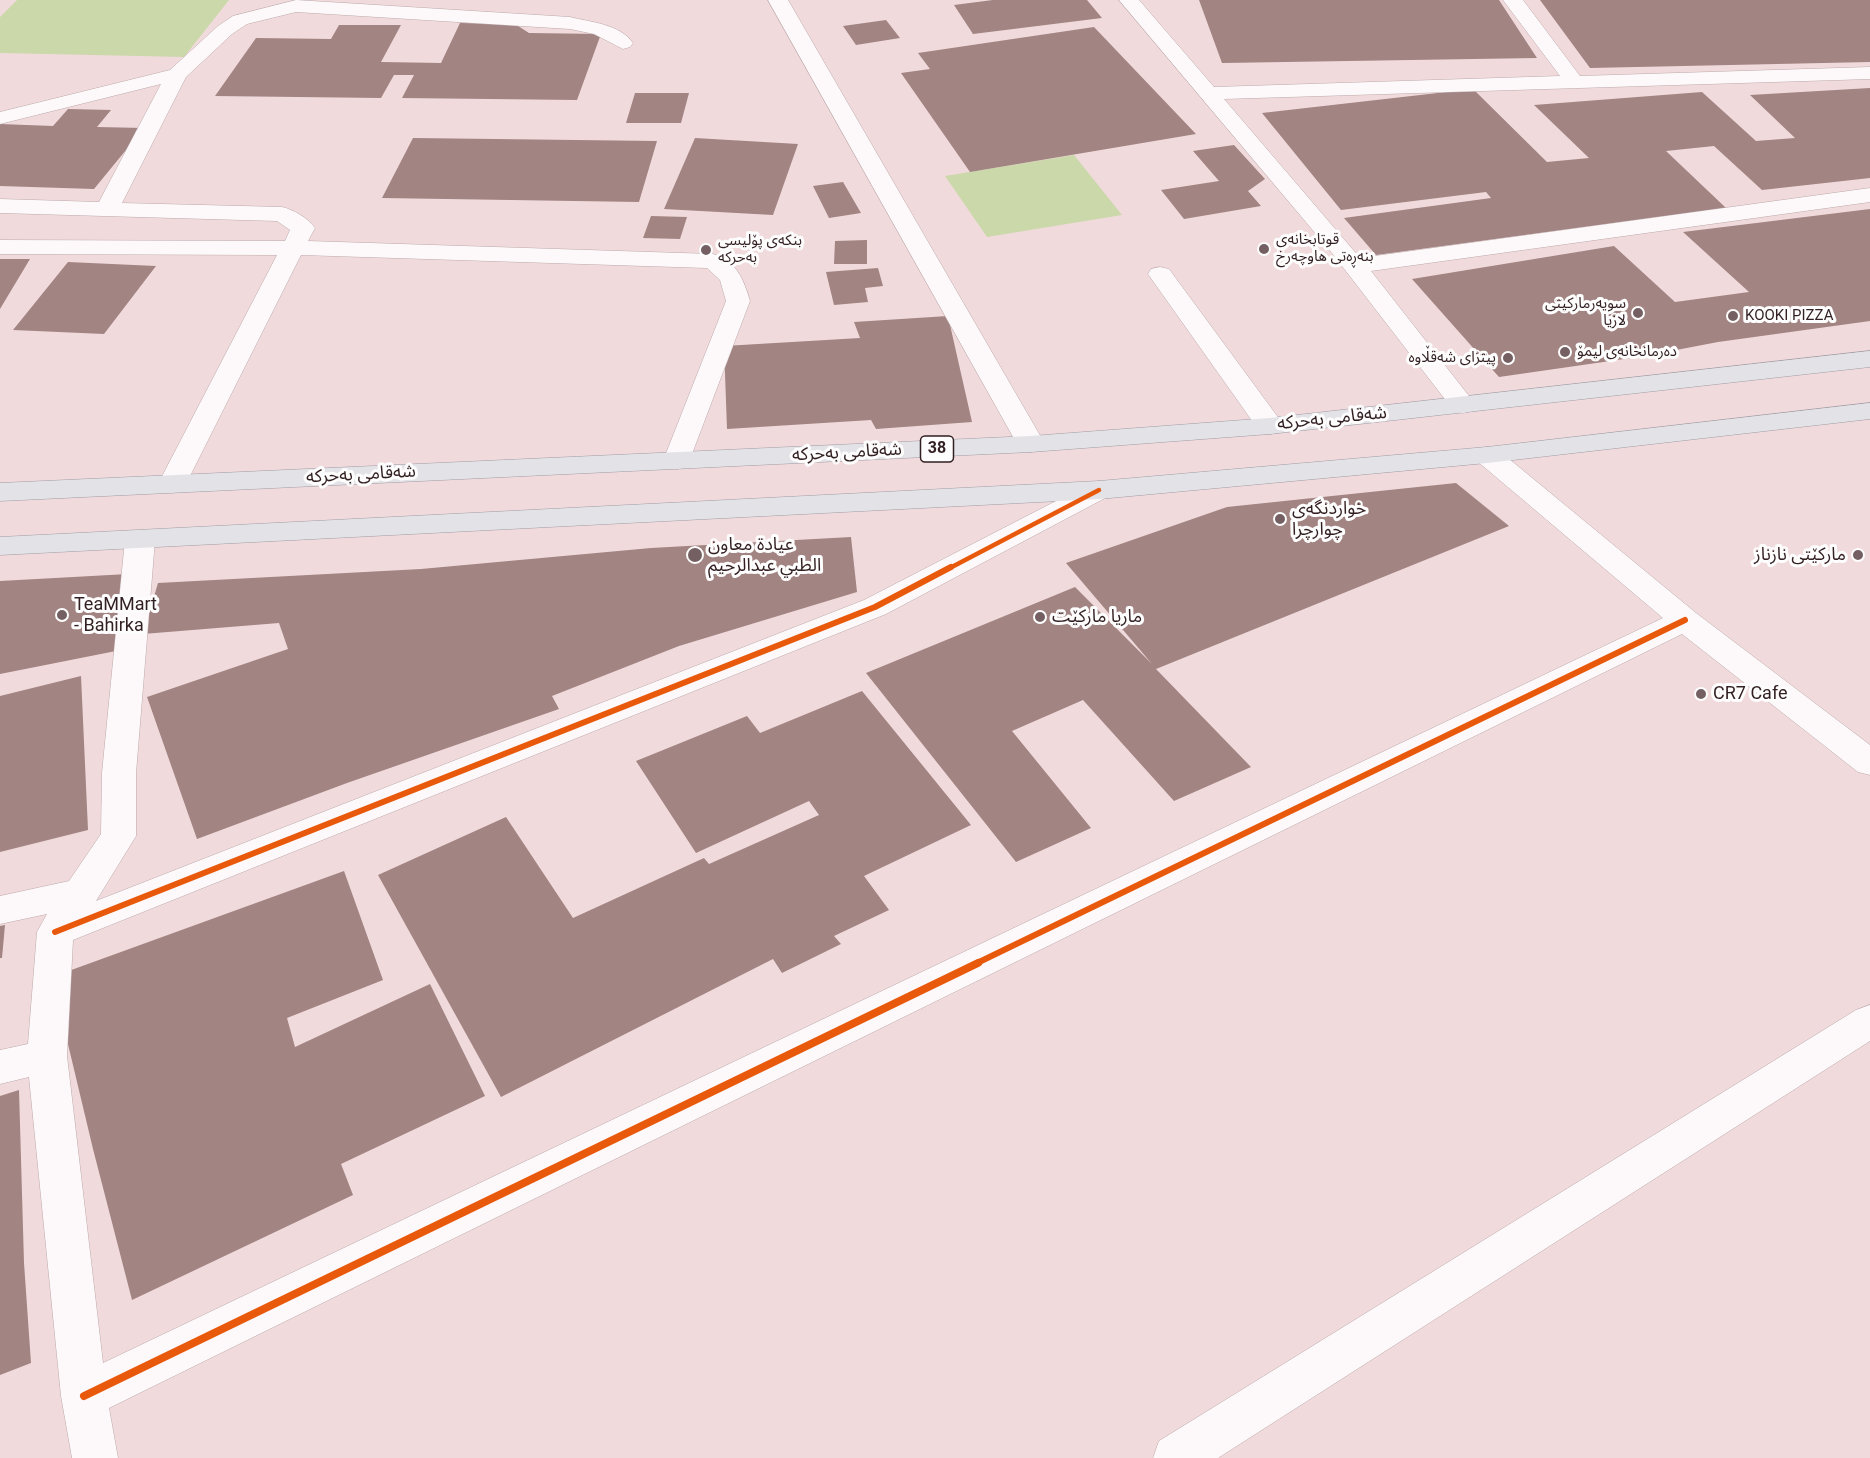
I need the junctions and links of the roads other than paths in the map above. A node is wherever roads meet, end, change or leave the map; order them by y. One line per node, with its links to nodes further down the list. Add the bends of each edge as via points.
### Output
1 (778, 0): 21 (street)
2 (1129, 0): 8 (street)
3 (1513, 0): 7 (street)
4 (622, 43): 6 (street, via 602,30 570,23 296,6 240,20)
5 (1870, 73): 7 (street)
6 (177, 74): 9 (street); 12 (street)
7 (1575, 81): 8 (street)
8 (1209, 93): 15 (street)
9 (0, 118)
10 (1870, 195): 15 (street)
11 (0, 206): 12 (street)
12 (107, 210): 14 (street, via 282,214 303,228)
13 (0, 247): 14 (street)
14 (293, 248): 23 (street, via 713,261 731,277 738,301); 25 (street)
15 (1354, 266): 18 (street)
16 (1160, 274): 20 (street)
17 (1870, 359): 18 (main road, شەقامی بەحرکە / 38)
18 (1463, 405): 20 (main road, شەقامی بەحرکە / 38)
19 (1870, 411): 22 (main road)
20 (1270, 426): 21 (main road, شەقامی بەحرکە / 38)
21 (1031, 444): 23 (main road, شەقامی بەحرکە / 38)
22 (1487, 455): 26 (main road); 31 (street)
23 (677, 461): 24 (main road, شەقامی بەحرکە / 38)
24 (497, 469): 25 (main road, شەقامی بەحرکە / 38); 28 (main road)
25 (172, 484): 27 (main road, شەقامی بەحرکە / 38)
26 (1099, 490): 28 (main road); 35 (street, via 875,607)
27 (0, 492)
28 (492, 522): 29 (main road)
29 (140, 540): 30 (main road); 33 (street, via 119,773 118,836)
30 (0, 546)
31 (1685, 620): 32 (street); 39 (street)
32 (1870, 763)
33 (82, 892): 34 (street); 35 (street)
34 (0, 909)
35 (55, 932): 37 (street)
36 (1870, 1021): 41 (street)
37 (47, 1056): 38 (street); 39 (street)
38 (0, 1066)
39 (84, 1396): 40 (street)
40 (95, 1458)
41 (1176, 1458)

